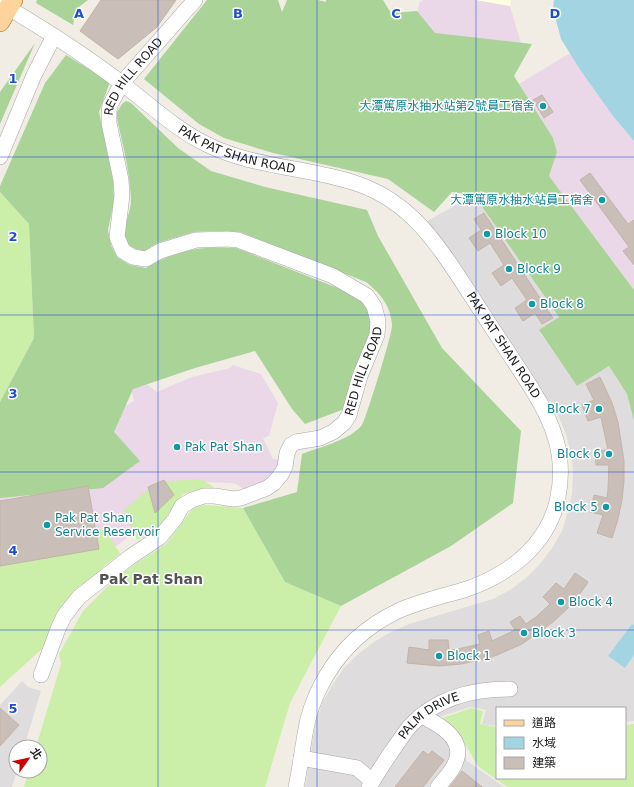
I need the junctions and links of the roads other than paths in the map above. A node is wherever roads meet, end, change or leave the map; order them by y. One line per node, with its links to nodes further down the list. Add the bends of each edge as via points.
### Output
1 (195, 0): 4 (street, RED HILL ROAD)
2 (6, 8): 3 (street, PAK PAT SHAN ROAD)
3 (54, 36): 4 (street, PAK PAT SHAN ROAD); 5 (street, via 34,75)
4 (127, 87): 6 (street, RED HILL ROAD, via 113,97 109,112 121,180 122,202 117,230 118,243 123,251 133,257 146,259 160,251 196,240 238,240 333,276 367,296 378,317 378,331 360,376 352,410 344,424 329,434 291,445 281,476 260,492 238,499 204,496 182,506 160,538 130,557 79,597 64,616); 9 (street, PAK PAT SHAN ROAD, via 196,139 216,149 240,157 360,184 388,198 408,212 443,254 538,398 554,431 560,455 561,480 556,506 546,530 530,551 495,577 399,611 377,623 355,640 337,660 317,694 308,719)
5 (0, 157)
6 (41, 676)
7 (510, 689): 8 (street, PALM DRIVE, via 466,693 438,705)
8 (422, 716): 10 (street, PALM DRIVE, via 404,733); 12 (street, via 448,733 454,740 457,750 457,761)
9 (301, 758): 10 (street, PALM DRIVE, via 357,768); 11 (street, PAK PAT SHAN ROAD)
10 (371, 784)
11 (296, 787)
12 (438, 787)

